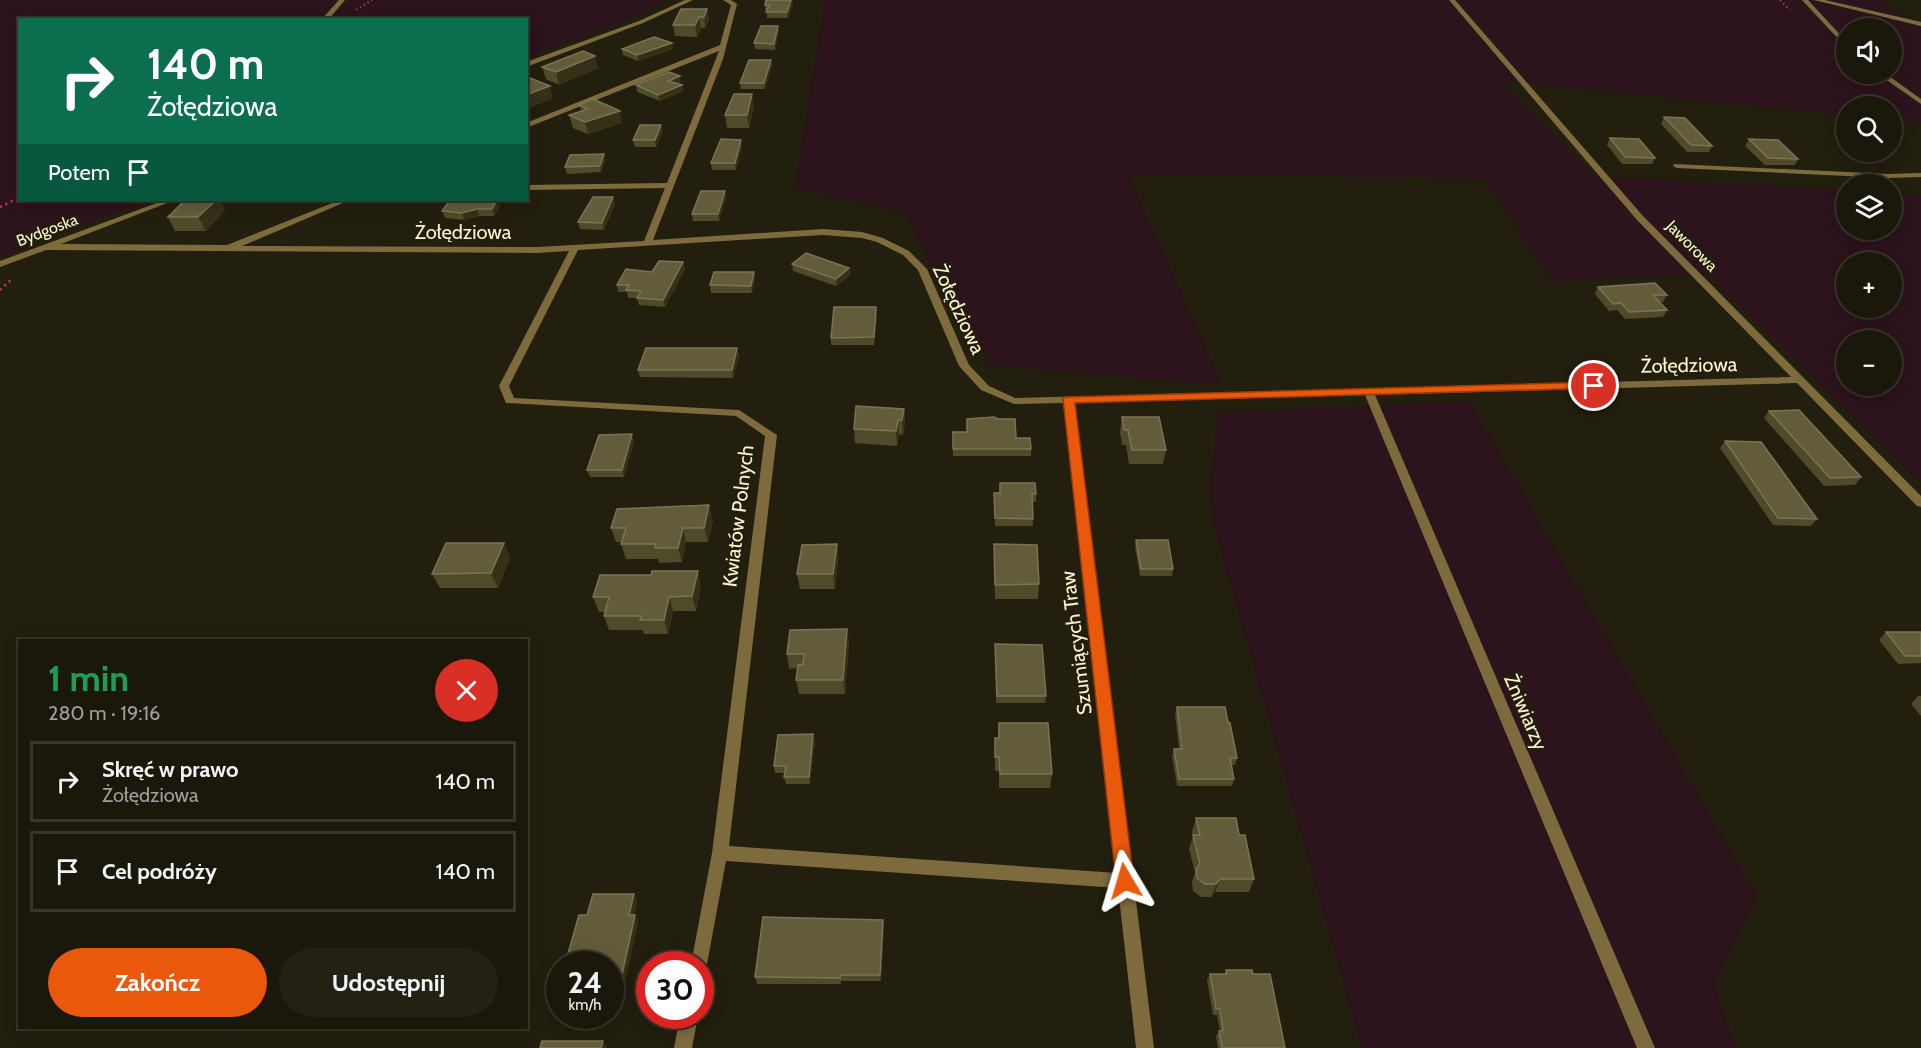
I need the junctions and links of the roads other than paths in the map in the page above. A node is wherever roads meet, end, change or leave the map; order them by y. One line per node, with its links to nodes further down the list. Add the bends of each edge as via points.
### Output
1 (342, 0): 7 (street)
2 (690, 0): 11 (street)
3 (726, 0): 10 (street, via 734,4)
4 (1452, 0): 28 (street, Jaworowa, via 1640,218)
5 (1805, 0): 9 (street)
6 (1817, 0): 8 (street)
7 (326, 18)
8 (1921, 24)
9 (1836, 33)
10 (724, 46): 14 (street); 17 (street)
11 (528, 65)
12 (1896, 84): 13 (street)
13 (1921, 102)
14 (528, 125)
15 (1677, 166): 16 (street, via 1889,176)
16 (1921, 174)
17 (670, 185): 18 (street); 21 (street)
18 (528, 188)
19 (168, 201): 22 (street, Bydgoska)
20 (343, 201): 23 (street)
21 (647, 244): 24 (street, Żołędziowa); 30 (street, Żołędziowa, via 823,232 862,235 887,242 922,269 964,366 985,388 1014,401)
22 (46, 247): 23 (street, Żołędziowa); 26 (street, Bydgoska)
23 (223, 249): 24 (street, Żołędziowa)
24 (574, 249): 32 (street, Kwiatów Polnych, via 504,386 510,401 739,413 771,435)
25 (0, 258): 26 (street)
26 (11, 260): 27 (street, Bydgoska)
27 (0, 264)
28 (1800, 380): 29 (street, Żołędziowa); 31 (street, Jaworowa)
29 (1369, 392): 30 (street, Żołędziowa); 38 (street, Żniwiarzy)
30 (1069, 399): 33 (street, Szumiących Traw)
31 (1921, 503)
32 (720, 853): 33 (street); 34 (street, Kwiatów Polnych)
33 (1125, 881): 37 (street, Szumiących Traw)
34 (701, 951)
35 (687, 1029): 36 (street)
36 (683, 1048)
37 (1145, 1048)
38 (1646, 1048)

